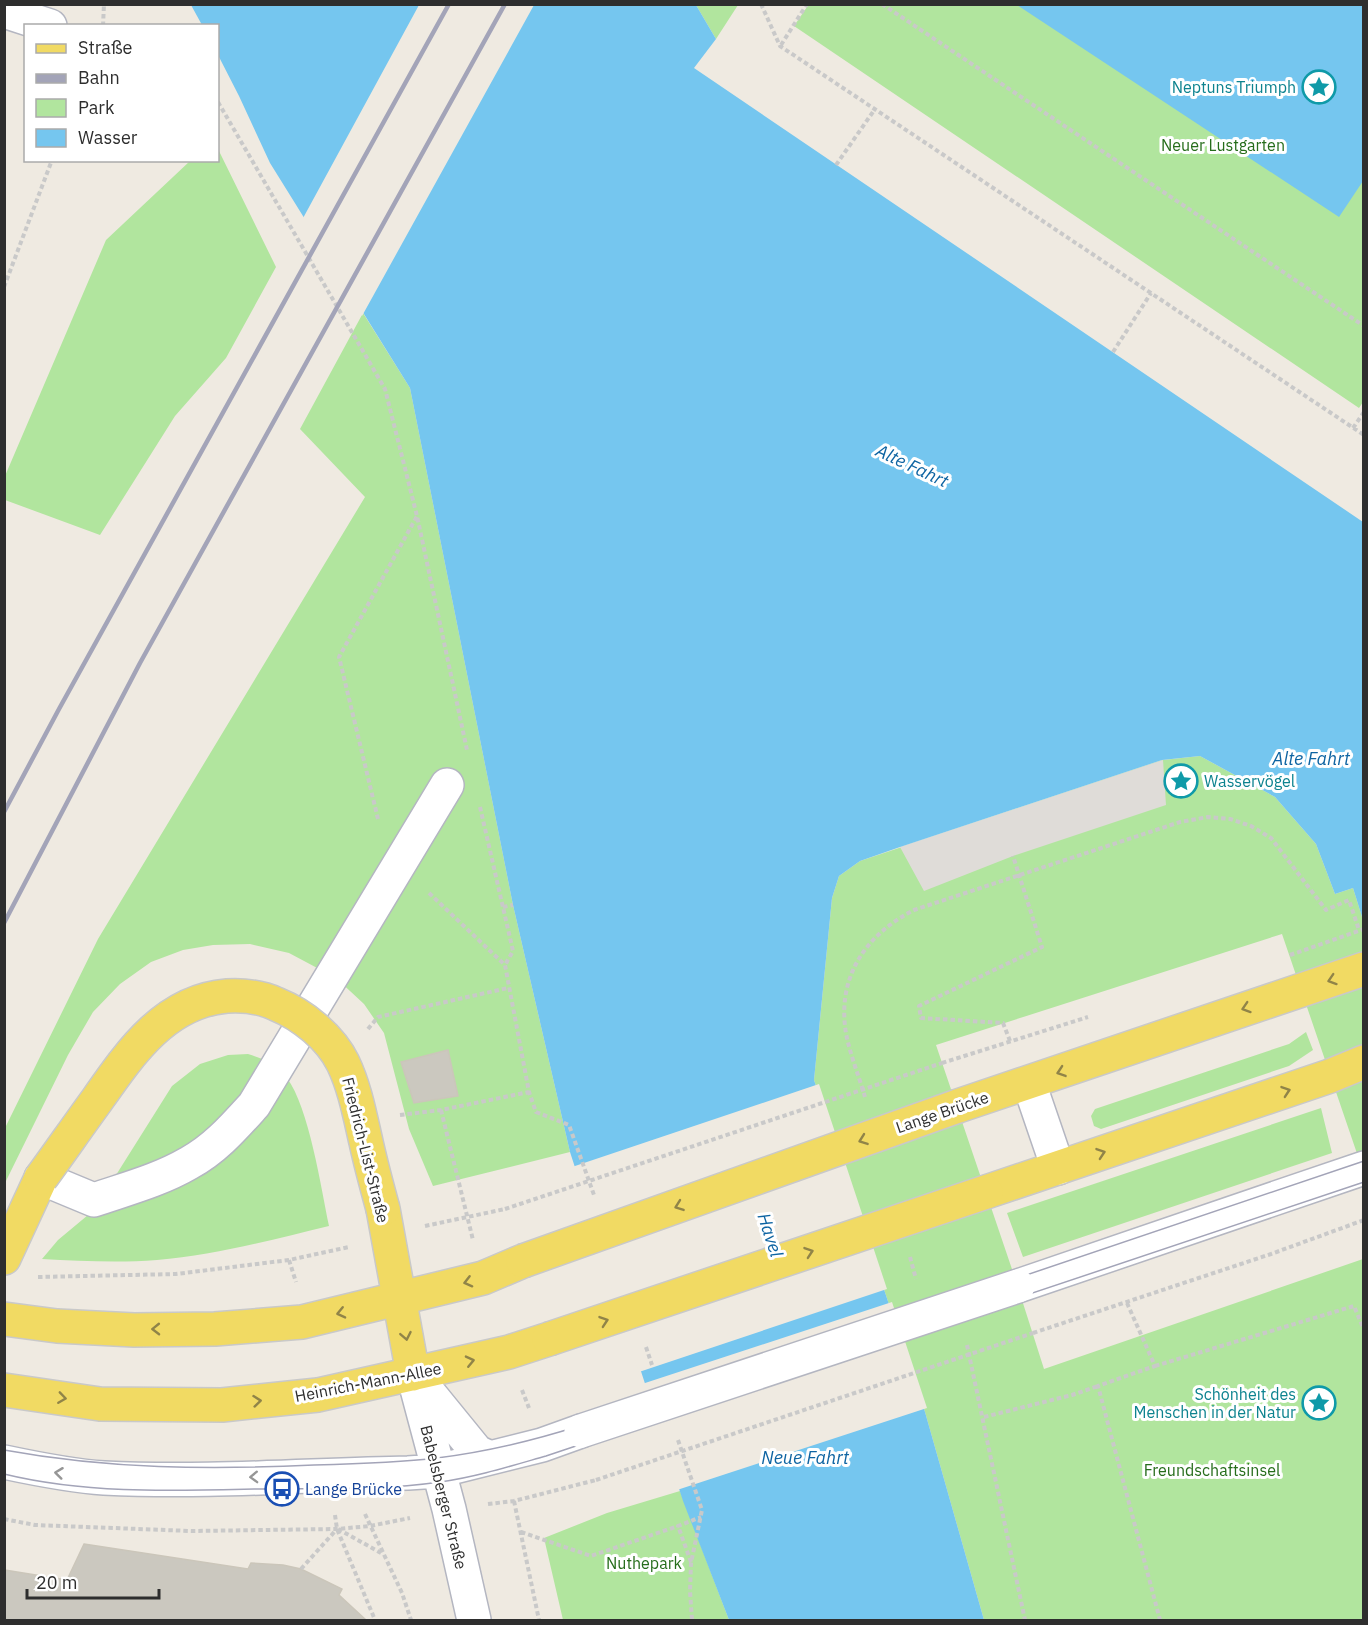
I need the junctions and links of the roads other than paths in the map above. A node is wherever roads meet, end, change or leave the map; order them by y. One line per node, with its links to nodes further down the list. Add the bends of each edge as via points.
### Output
1 (4, 11): 2 (street)
2 (44, 24)
3 (447, 785): 9 (street, via 254,1105 230,1132 189,1163 94,1200)
4 (1364, 969): 6 (main road, Lange Brücke, one-way to 6)
5 (1364, 1062): 7 (main road, one-way to 5)
6 (1029, 1083): 7 (street); 11 (main road, Lange Brücke, one-way to 11, bridge, via 483,1278)
7 (1058, 1168): 13 (main road, Heinrich-Mann-Allee, one-way to 7, bridge, via 549,1340)
8 (1363, 1168): 15 (street, bridge, via 542,1445)
9 (41, 1178): 10 (main road, Friedrich-List-Straße); 11 (main road, Friedrich-List-Straße, bridge, via 133,1049 160,1022 186,1006 211,998 241,995 268,1001 309,1023 343,1062 383,1209)
10 (4, 1258)
11 (398, 1299): 12 (main road, one-way to 12, via 302,1322 214,1329 134,1330); 13 (main road, Friedrich-List-Straße, one-way to 13)
12 (14, 1320)
13 (413, 1374): 14 (main road, Heinrich-Mann-Allee, one-way to 13, via 100,1404 222,1405 318,1395); 15 (street, via 477,1452); 17 (street, Babelsberger Straße)
14 (4, 1390)
15 (488, 1457): 17 (street)
16 (4, 1462): 17 (street, one-way to 16, via 103,1478)
17 (438, 1471): 18 (street, Babelsberger Straße)
18 (474, 1620)

